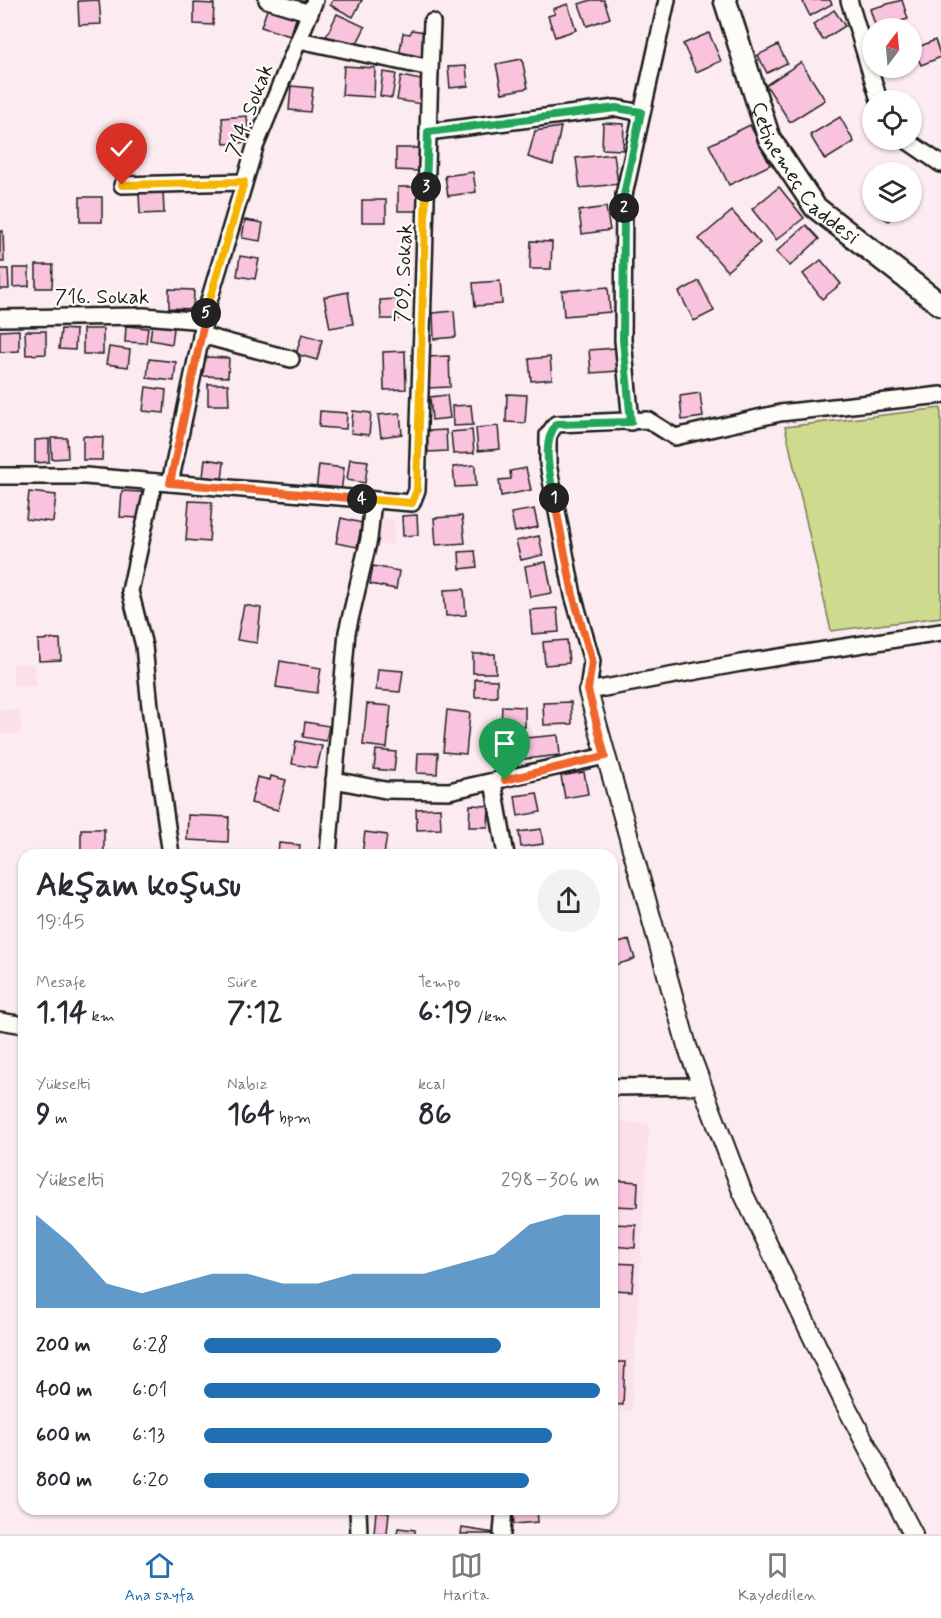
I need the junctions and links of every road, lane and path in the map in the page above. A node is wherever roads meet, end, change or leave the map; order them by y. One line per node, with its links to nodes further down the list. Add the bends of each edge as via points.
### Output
1 (267, 0): 5 (street)
2 (668, 0): 10 (street)
3 (725, 0): 16 (main road, Çetinemeç Caddesi, via 770,138 814,207)
4 (849, 0): 9 (street)
5 (313, 6): 7 (street, 714. Sokak)
6 (432, 22): 8 (street, 709. Sokak)
7 (299, 40): 8 (street, via 426,67); 14 (street, 714. Sokak)
8 (429, 71): 11 (street, 709. Sokak)
9 (876, 90)
10 (641, 112): 11 (street, via 616,108); 21 (street, via 624,195 623,340)
11 (428, 132): 25 (street, 709. Sokak, via 417,490 412,503)
12 (921, 150): 13 (street)
13 (941, 164)
14 (244, 182): 15 (street); 18 (street, 714. Sokak)
15 (122, 185)
16 (941, 305)
17 (0, 318): 18 (street, 716. Sokak, via 144,316)
18 (203, 328): 19 (street, 716. Sokak); 24 (street, 714. Sokak)
19 (291, 359)
20 (941, 395): 21 (street, via 780,413 675,437 648,420)
21 (631, 422): 27 (street, via 556,424 548,435 548,464 573,595 592,661)
22 (0, 476): 23 (street, via 85,476)
23 (154, 482): 24 (street); 31 (street, via 130,591 144,646)
24 (170, 483): 25 (street)
25 (373, 500): 29 (street, via 369,539 347,632)
26 (941, 632): 27 (street)
27 (588, 690): 28 (street)
28 (605, 756): 30 (street); 36 (street, via 687,1046)
29 (334, 780): 30 (street, via 385,790 449,791); 32 (street)
30 (493, 782): 33 (street)
31 (170, 849)
32 (328, 849)
33 (505, 849)
34 (0, 1021): 35 (street)
35 (18, 1024)
36 (702, 1086): 37 (street); 42 (street, via 742,1191)
37 (618, 1087)
38 (358, 1515): 40 (street)
39 (504, 1515): 41 (street)
40 (358, 1534)
41 (502, 1534)
42 (913, 1534)

